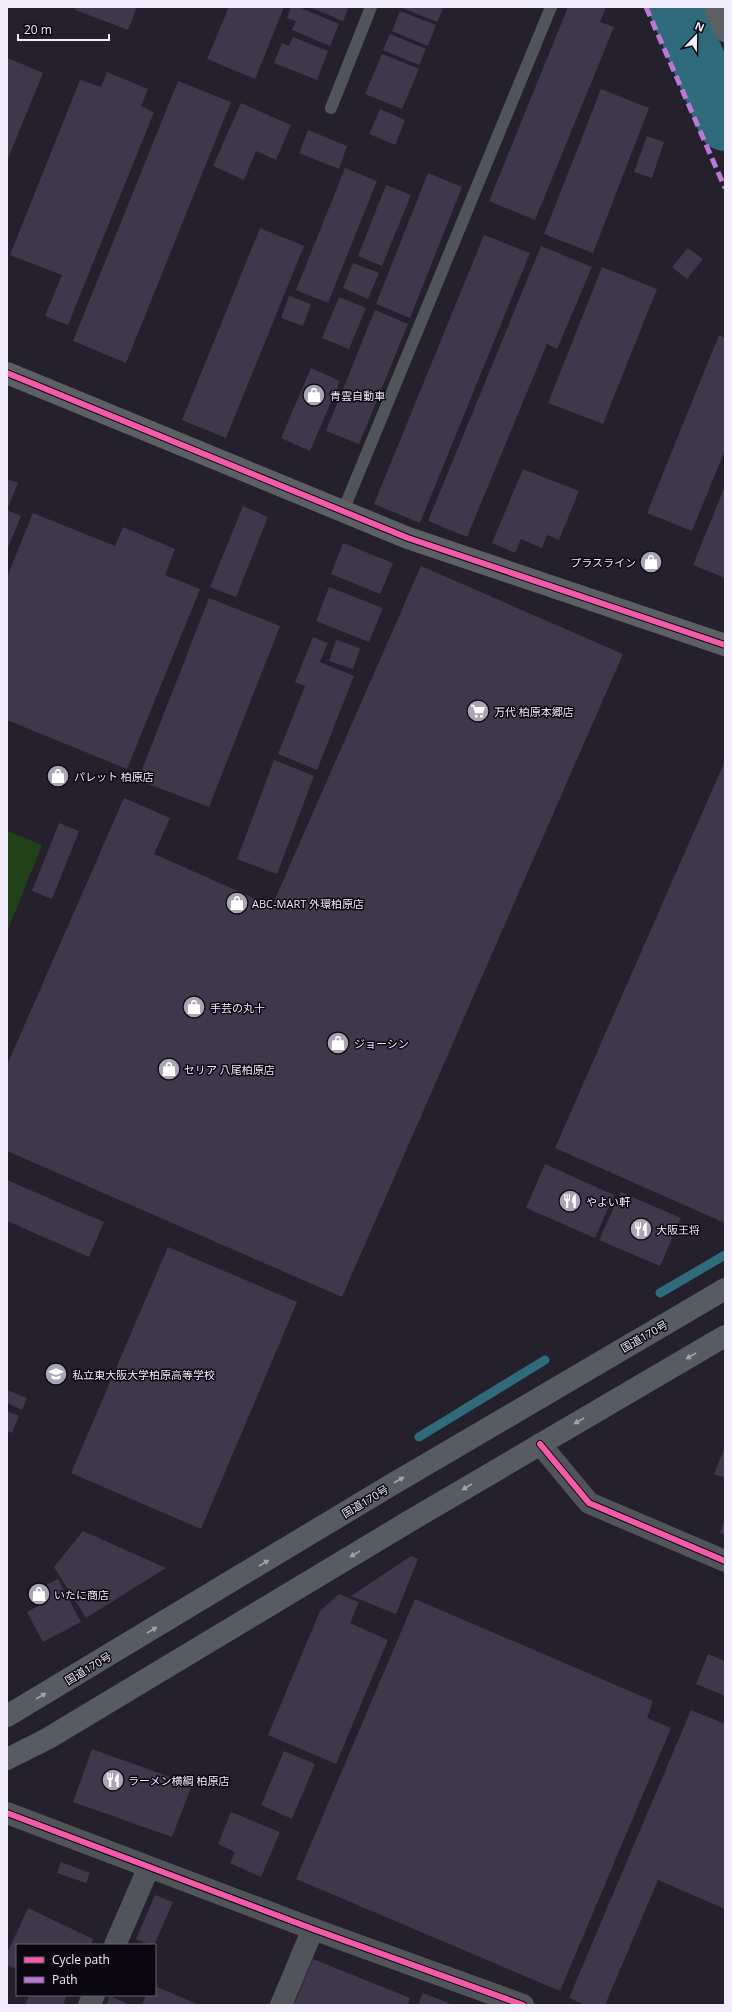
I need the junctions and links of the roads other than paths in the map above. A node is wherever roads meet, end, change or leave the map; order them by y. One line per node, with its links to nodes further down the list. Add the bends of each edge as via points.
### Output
1 (371, 7): 5 (lane)
2 (551, 7): 7 (lane)
3 (715, 7): 4 (street)
4 (725, 31)
5 (331, 108)
6 (7, 373): 7 (street)
7 (343, 511): 8 (street, via 408,538)
8 (725, 645)
9 (725, 1289): 13 (highway, 国道170号, one-way to 9, via 386,1488)
10 (725, 1336): 11 (highway, one-way to 11)
11 (540, 1444): 12 (street, via 589,1503); 14 (highway, one-way to 14, via 47,1739)
12 (725, 1561)
13 (7, 1716)
14 (7, 1759)
15 (7, 1814): 16 (street)
16 (149, 1867): 17 (street); 18 (street)
17 (313, 1929): 19 (street); 20 (street)
18 (115, 1944)
19 (281, 2005)
20 (523, 2005)

